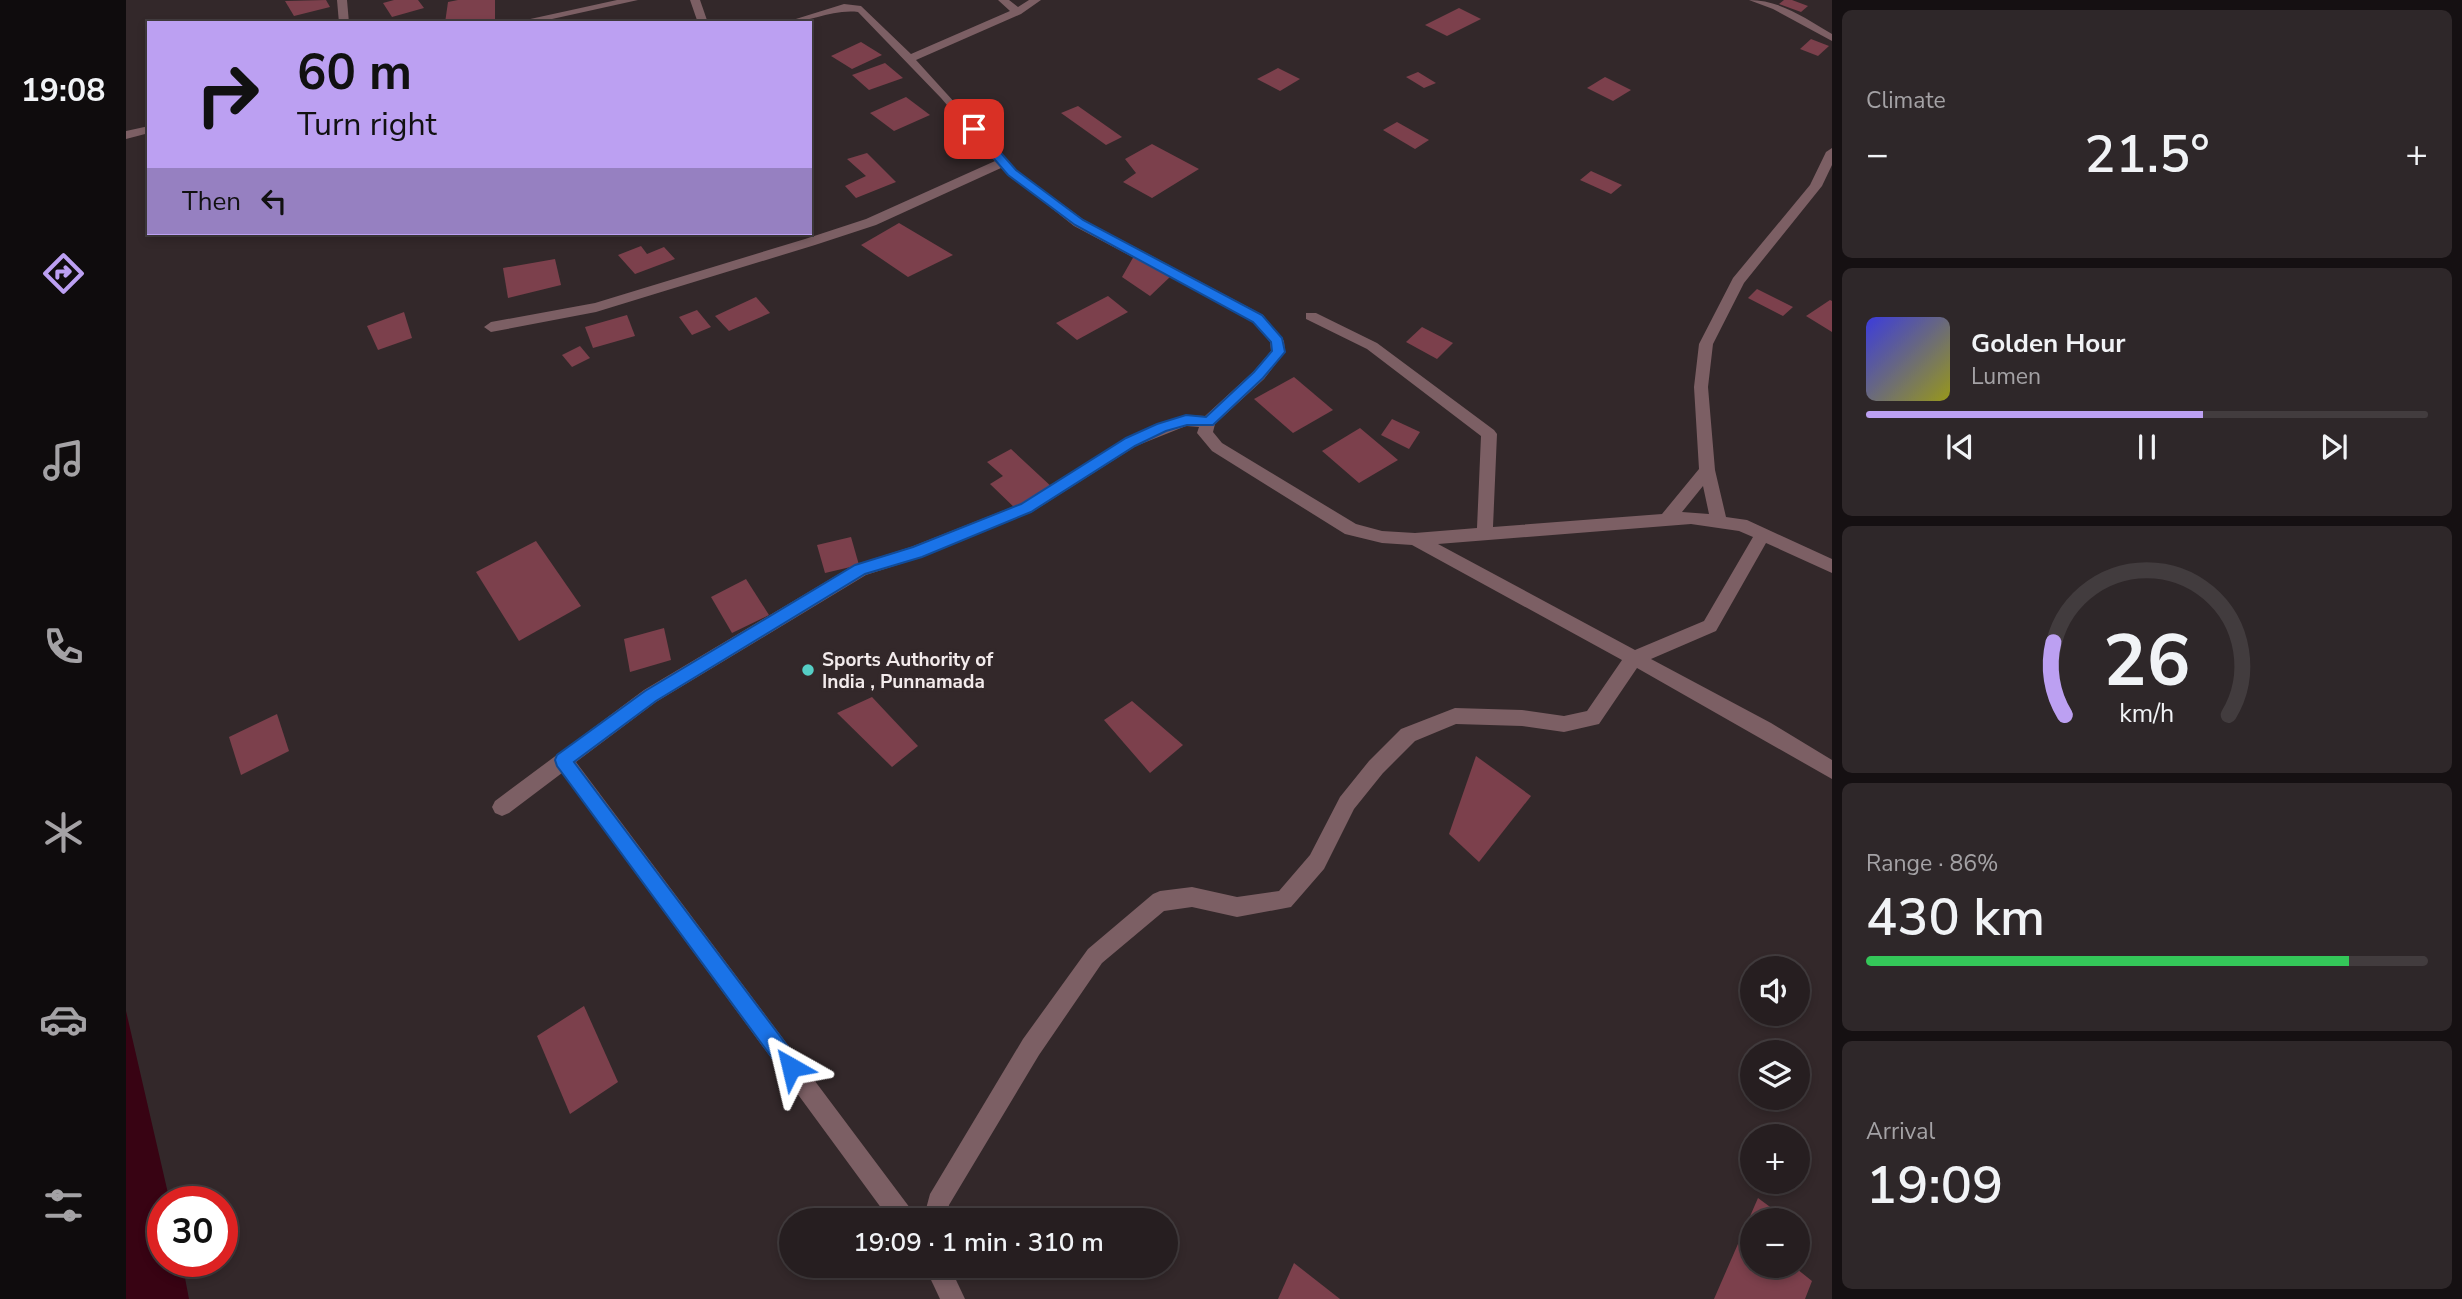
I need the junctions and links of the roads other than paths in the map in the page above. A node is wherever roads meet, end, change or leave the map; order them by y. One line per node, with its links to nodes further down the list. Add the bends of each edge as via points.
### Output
1 (342, 0): 9 (street)
2 (633, 0): 10 (street)
3 (695, 0): 11 (street)
4 (1003, 0): 8 (street)
5 (1036, 0): 8 (street)
6 (1754, 0): 13 (street, via 1777,7)
7 (847, 4): 12 (street); 14 (street, via 867,12)
8 (1017, 12): 14 (street)
9 (344, 21)
10 (527, 21)
11 (702, 21)
12 (794, 21)
13 (1832, 38)
14 (909, 59): 18 (street)
15 (147, 130): 16 (street)
16 (126, 135)
17 (1832, 152): 19 (street)
18 (1003, 162): 22 (street, via 871,222 810,242 596,307); 23 (street, via 1079,223 1258,318 1271,332 1278,352)
19 (1816, 186): 20 (street); 24 (street, via 1738,281 1706,344 1701,387)
20 (1832, 190)
21 (1311, 316): 27 (street, via 1372,346 1489,434)
22 (491, 327)
23 (1209, 422): 29 (street, via 1206,433 1217,447 1330,518 1366,534); 32 (street, via 1186,420 1162,428 1130,442 1026,508 860,570 650,696)
24 (1707, 470): 25 (street); 26 (street)
25 (1668, 518): 26 (street); 27 (street)
26 (1719, 520): 28 (street)
27 (1485, 534): 29 (street)
28 (1763, 534): 30 (street); 31 (street, via 1710,626)
29 (1415, 540): 31 (street)
30 (1832, 566)
31 (1634, 658): 33 (street); 36 (street, via 1593,718 1564,724 1455,716 1408,735 1346,803 1317,862 1284,900 1237,907 1192,898 1160,901 1095,956 1010,1082)
32 (563, 760): 34 (street); 35 (street)
33 (1832, 770)
34 (502, 807)
35 (896, 1208)
36 (937, 1208)
37 (942, 1278): 38 (street)
38 (953, 1299)

